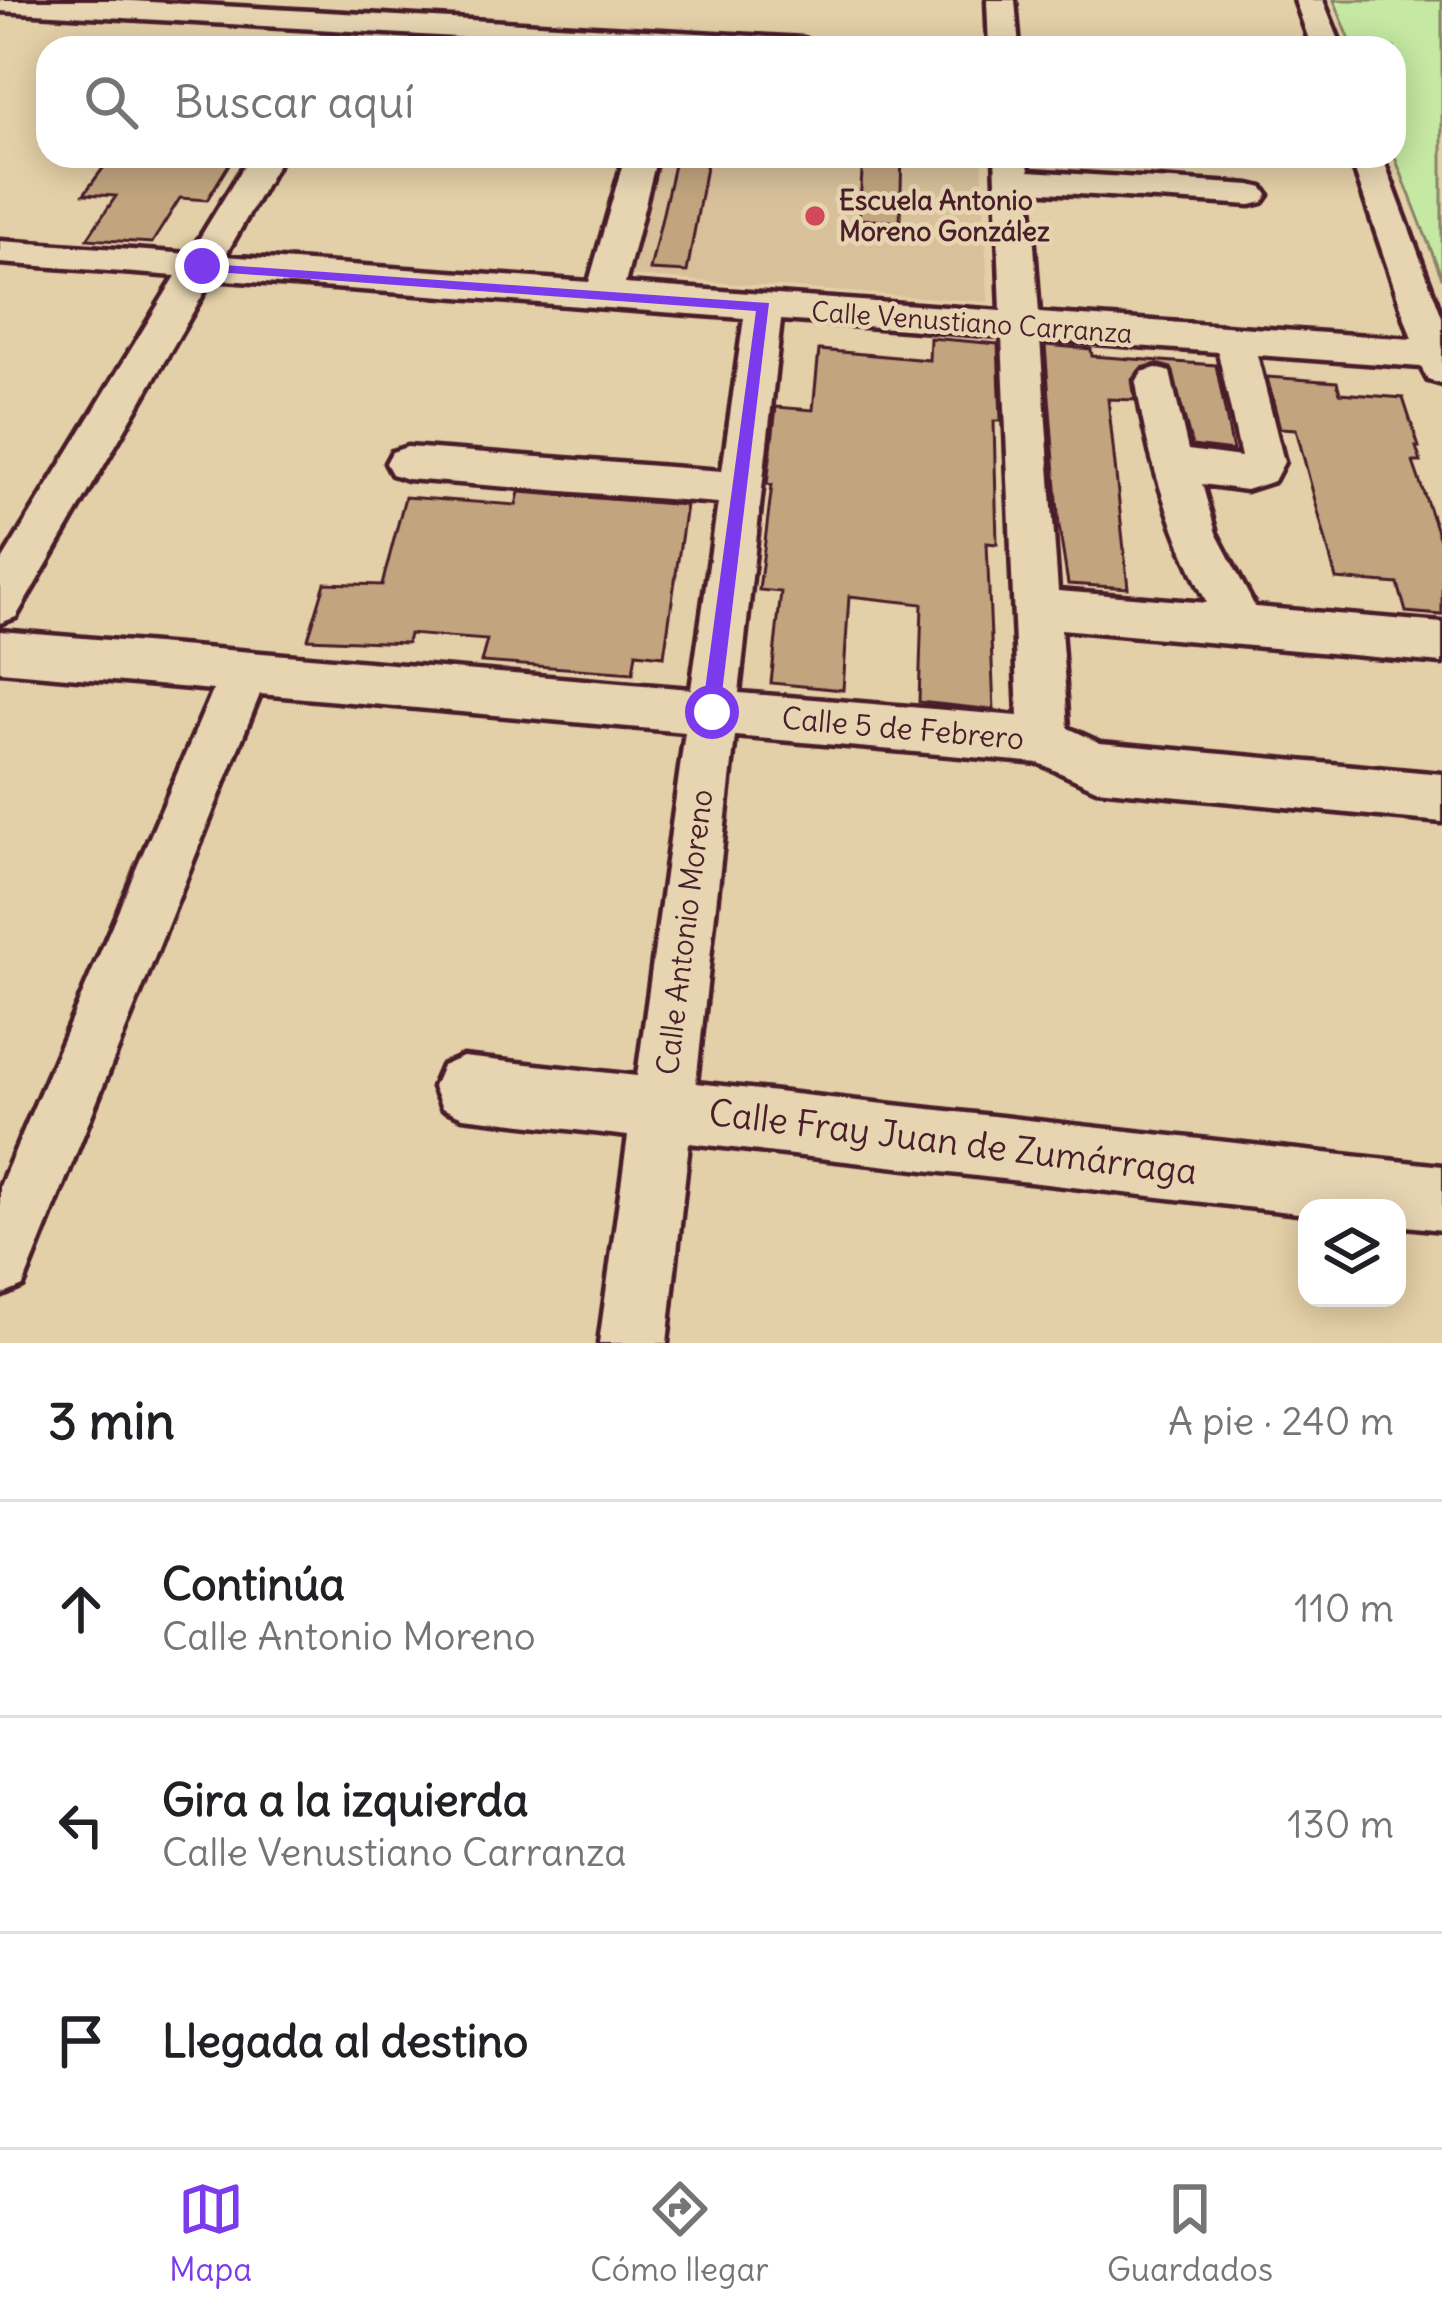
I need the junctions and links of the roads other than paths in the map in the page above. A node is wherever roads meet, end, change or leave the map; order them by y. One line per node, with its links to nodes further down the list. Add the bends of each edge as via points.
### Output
1 (1001, 0): 7 (street)
2 (1309, 0): 8 (street)
3 (37, 2): 4 (street); 5 (street)
4 (6, 16)
5 (343, 23): 6 (street)
6 (672, 36)
7 (1003, 36)
8 (1322, 36)
9 (259, 168): 15 (street)
10 (637, 168): 16 (street)
11 (1012, 168): 13 (street); 18 (street)
12 (1370, 168): 21 (street)
13 (1251, 195)
14 (0, 252): 15 (street, Calle Venustiano Carranza)
15 (202, 266): 16 (street, Calle Venustiano Carranza); 25 (street)
16 (604, 295): 17 (street, Calle Venustiano Carranza)
17 (764, 307): 18 (street, Calle Venustiano Carranza); 24 (street, Calle Antonio Moreno)
18 (1024, 325): 20 (street, Calle Venustiano Carranza); 26 (street)
19 (1234, 340): 20 (street, Calle Venustiano Carranza); 21 (street, Calle Venustiano Carranza); 23 (street, via 1263,462 1246,474)
20 (1152, 359): 23 (street)
21 (1440, 360)
22 (407, 463): 24 (street)
23 (1175, 464): 27 (street, via 1194,533)
24 (741, 489): 31 (street, Calle Antonio Moreno)
25 (0, 604)
26 (1038, 608): 27 (street); 32 (street)
27 (1241, 626): 28 (street)
28 (1442, 643)
29 (0, 651): 30 (street, Calle 5 de Febrero)
30 (245, 671): 31 (street, Calle 5 de Febrero); 37 (street)
31 (712, 712): 32 (street, Calle 5 de Febrero); 35 (street, Calle Antonio Moreno)
32 (1045, 741): 33 (street, Calle 5 de Febrero, via 1096,766)
33 (1442, 798)
34 (464, 1088): 35 (street, Calle Fray Juan de Zumárraga)
35 (662, 1108): 36 (street, Calle Fray Juan de Zumárraga); 38 (street, Calle Antonio Moreno)
36 (1442, 1198)
37 (0, 1263)
38 (633, 1343)

